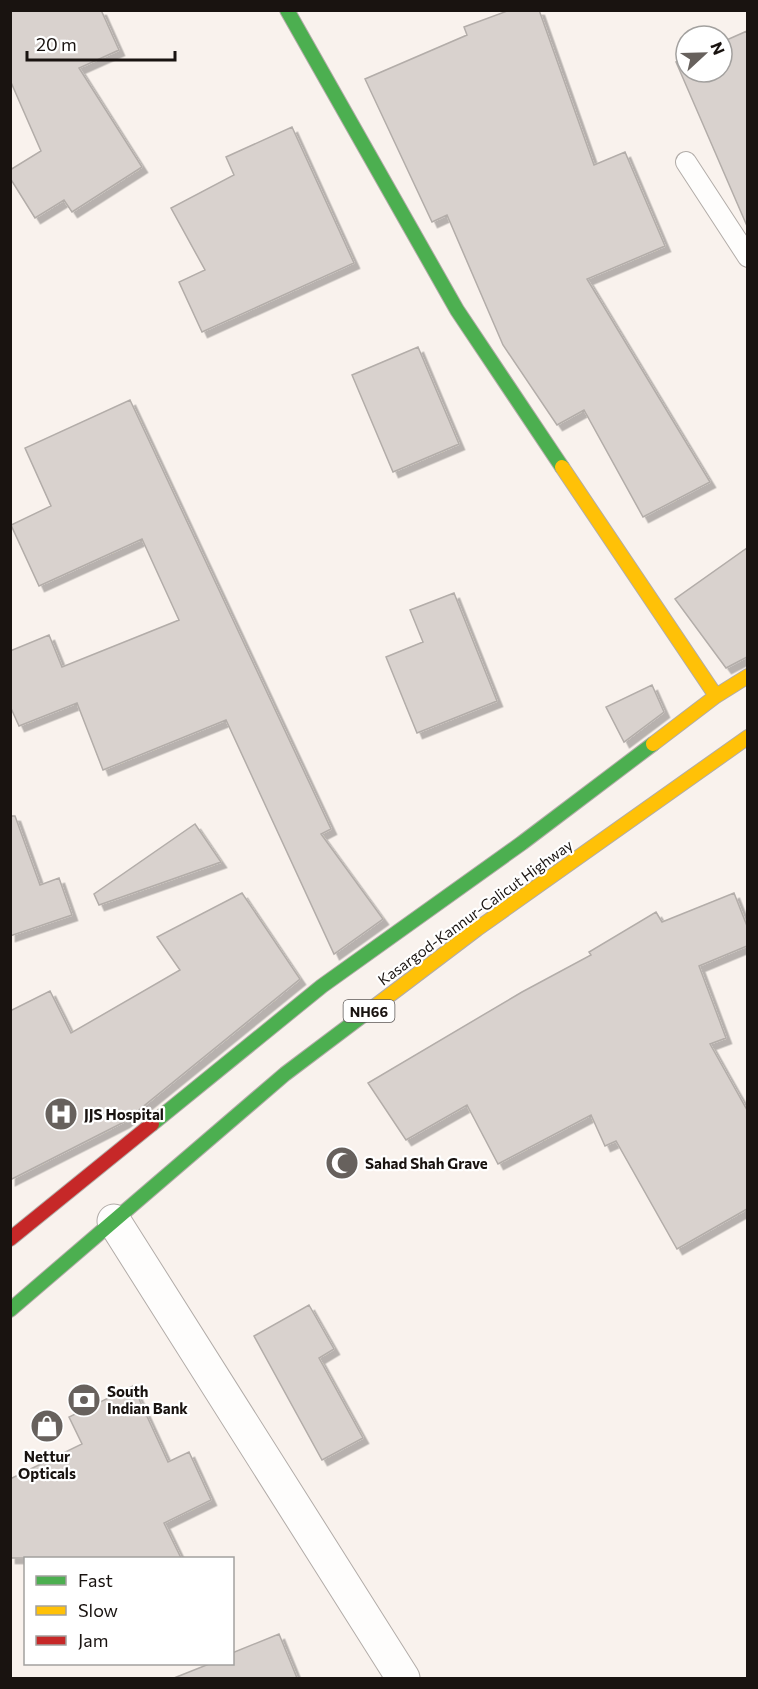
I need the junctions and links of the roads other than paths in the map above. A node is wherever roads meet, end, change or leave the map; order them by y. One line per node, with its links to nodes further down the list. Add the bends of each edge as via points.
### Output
1 (287, 10): 5 (main road, via 457,310)
2 (686, 162): 3 (lane)
3 (747, 257)
4 (747, 676): 5 (main road, Kasargod-Kannur-Calicut Highway)
5 (716, 696): 8 (main road, Kasargod-Kannur-Calicut Highway, via 522,843 322,986)
6 (747, 737): 7 (main road, Kasargod-Kannur-Calicut Highway / NH66, via 477,929 285,1074)
7 (114, 1221): 9 (main road, Kasargod-Kannur-Calicut Highway / NH66); 10 (street)
8 (10, 1239)
9 (10, 1310)
10 (404, 1678)

